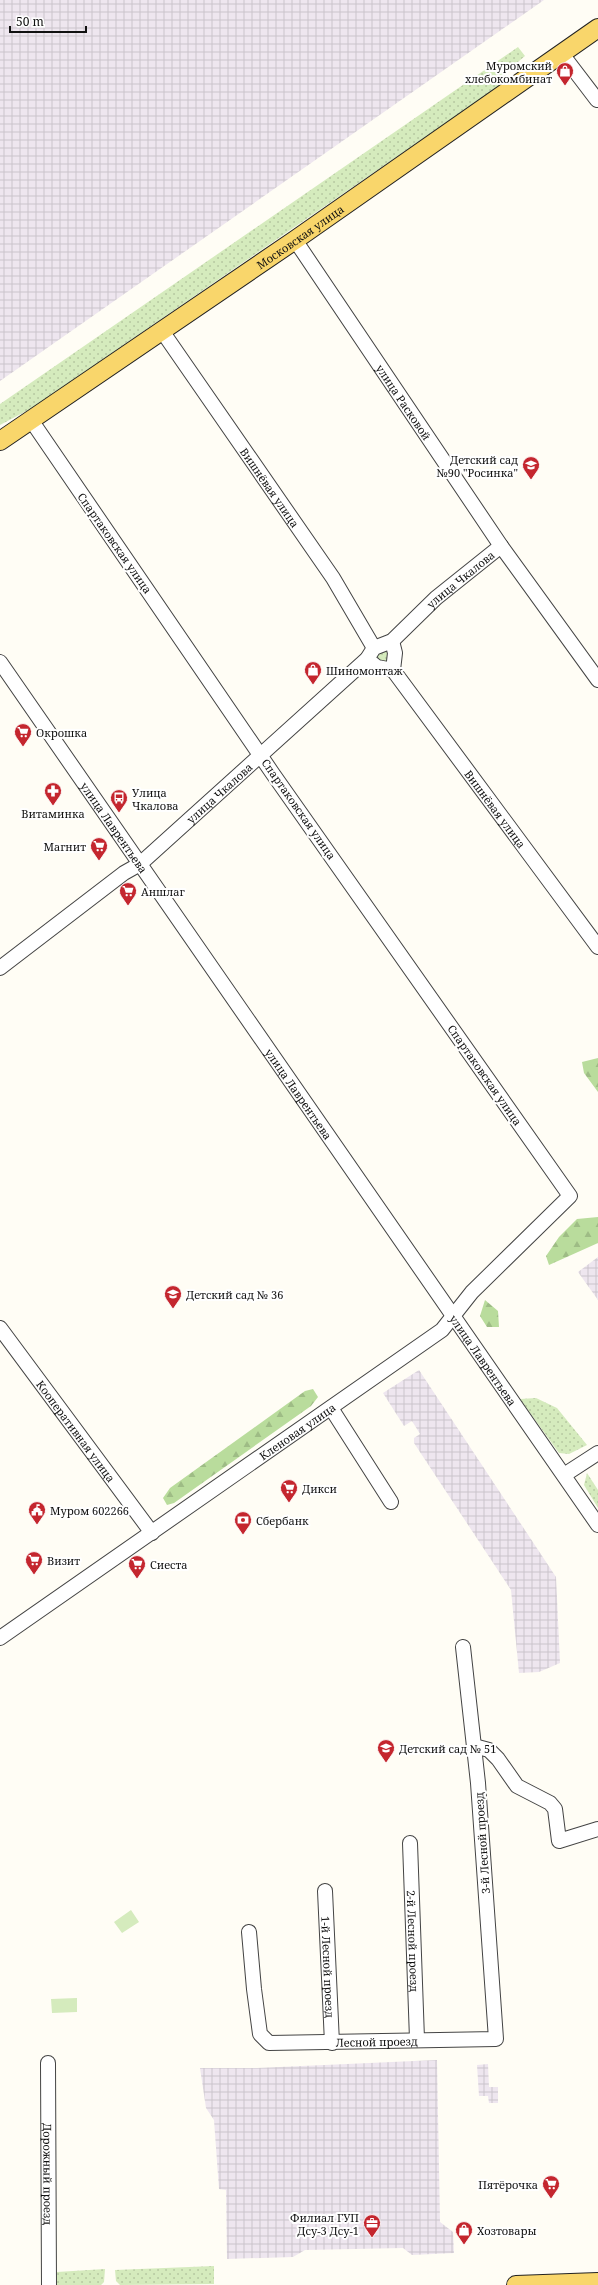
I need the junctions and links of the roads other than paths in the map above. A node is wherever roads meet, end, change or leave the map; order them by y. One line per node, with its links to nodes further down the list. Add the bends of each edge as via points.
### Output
1 (598, 28): 2 (main road, Московская улица)
2 (562, 54): 3 (street); 4 (main road, Московская улица)
3 (597, 100)
4 (295, 240): 5 (main road, Московская улица); 8 (street, улица Расковой)
5 (162, 331): 6 (main road, Московская улица); 10 (street, Вишнёвая улица, via 333,578)
6 (31, 420): 7 (main road, Московская улица); 14 (street, Спартаковская улица)
7 (0, 441)
8 (501, 546): 9 (street, улица Чкалова, via 436,598); 13 (street, улица Расковой)
9 (392, 641): 10 (street, улица Чкалова); 12 (street, via 395,653)
10 (370, 653): 12 (street, via 377,667); 14 (street, улица Чкалова)
11 (0, 662): 15 (street, улица Лаврентьева)
12 (393, 670): 16 (street, Вишнёвая улица)
13 (598, 680)
14 (262, 755): 15 (street, улица Чкалова); 18 (street, Спартаковская улица)
15 (140, 864): 17 (street, улица Чкалова, via 124,873); 19 (street, улица Лаврентьева)
16 (598, 947)
17 (0, 968)
18 (570, 1196): 19 (street, Кленовая улица, via 472,1292)
19 (453, 1316): 21 (street, Кленовая улица, via 442,1330); 23 (street, улица Лаврентьева)
20 (0, 1328): 26 (street, Кооперативная улица)
21 (331, 1408): 24 (street); 26 (street, Кленовая улица)
22 (598, 1453): 23 (street)
23 (564, 1475): 25 (street, улица Лаврентьева)
24 (391, 1502)
25 (598, 1525)
26 (152, 1533): 27 (street, Кленовая улица)
27 (0, 1638)
28 (463, 1647): 29 (street, 3-й Лесной проезд)
29 (474, 1746): 30 (street, via 489,1750 518,1786 550,1803 555,1809 559,1842); 35 (street, 3-й Лесной проезд)
30 (598, 1829)
31 (410, 1843): 34 (street, 2-й Лесной проезд)
32 (325, 1891): 36 (street, 1-й Лесной проезд)
33 (249, 1932): 36 (street, Лесной проезд, via 260,2034 269,2043)
34 (417, 2039): 35 (street, Лесной проезд); 36 (street, Лесной проезд)
35 (496, 2039)
36 (332, 2043)
37 (48, 2063): 39 (street, Дорожный проезд)
38 (598, 2282): 40 (main road)
39 (49, 2285)
40 (516, 2285)

